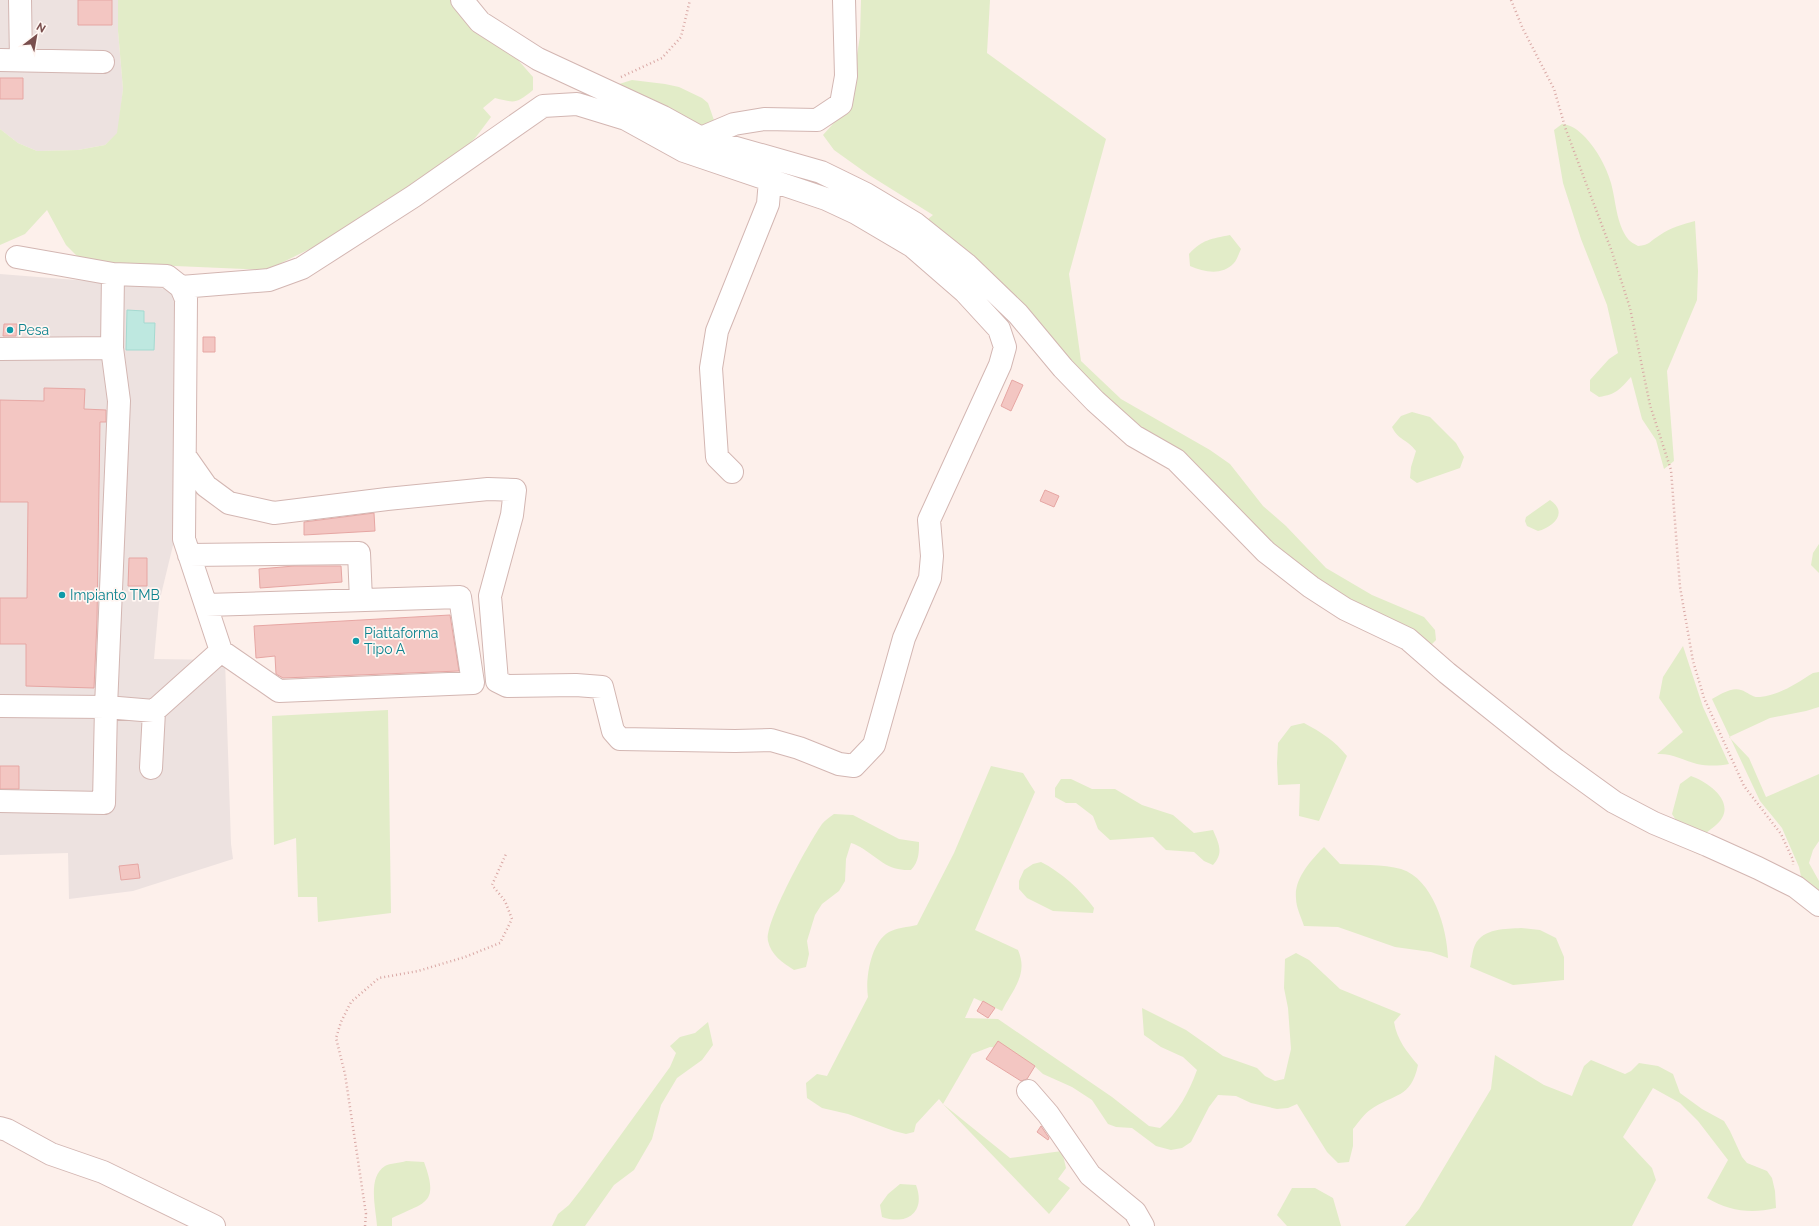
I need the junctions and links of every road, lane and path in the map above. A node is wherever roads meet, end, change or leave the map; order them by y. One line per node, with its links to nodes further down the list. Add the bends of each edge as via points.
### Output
1 (20, 0): 6 (street)
2 (462, 0): 8 (street, via 480,22 506,40 538,59)
3 (690, 0): 8 (path, via 681,37 662,58)
4 (844, 0): 9 (street, via 846,76 841,104 817,120 764,119 734,124)
5 (1511, 0): 30 (path, via 1554,89 1566,130 1612,252 1630,308 1650,405 1671,470 1680,587 1692,661 1704,698 1744,786 1781,834 1793,860)
6 (11, 60): 7 (street)
7 (103, 62)
8 (597, 86): 9 (street)
9 (701, 138): 30 (street, via 821,172 866,194 916,224 966,264 1018,314 1063,368 1095,401 1134,436 1176,460 1266,552 1311,587 1345,609 1408,639 1556,760 1614,802 1654,823 1707,844)
10 (770, 180): 13 (street, via 684,151 626,119 577,104 543,106 414,196 302,268 269,280); 17 (street, via 768,204 717,331 711,368 717,457); 18 (street, via 826,199 856,213 912,246 965,292 999,329 1005,347 1000,365 929,520 932,556 930,578 904,638 874,745 854,766 839,764 771,740 620,739 613,731 602,687 508,686 497,681 490,596 512,516 515,490 480,490 274,513 229,503)
11 (17, 257): 12 (street)
12 (113, 274): 13 (street, via 167,276); 15 (street)
13 (181, 287): 16 (street, via 186,298)
14 (0, 348): 15 (street)
15 (112, 348): 25 (street, via 120,401)
16 (185, 456): 18 (street); 19 (street)
17 (732, 472)
18 (206, 486): 19 (street)
19 (184, 502): 20 (street, via 184,539)
20 (189, 555): 21 (street, via 359,553); 22 (street)
21 (361, 600): 22 (street); 23 (street, via 460,597 473,683 279,691)
22 (206, 605): 23 (street)
23 (221, 651): 26 (street)
24 (0, 706): 25 (street)
25 (106, 707): 26 (street); 28 (street, via 104,803)
26 (154, 711): 27 (street)
27 (152, 768)
28 (0, 801)
29 (506, 854): 35 (path, via 492,885 505,901 512,919 500,943 418,971 379,978 352,1002 341,1022 336,1038 346,1082 366,1214)
30 (1796, 887): 31 (street)
31 (1819, 905)
32 (1028, 1091): 36 (street, via 1048,1114 1090,1175 1135,1212)
33 (0, 1128): 34 (street, via 51,1154 103,1172)
34 (214, 1226)
35 (365, 1226)
36 (1143, 1226)

